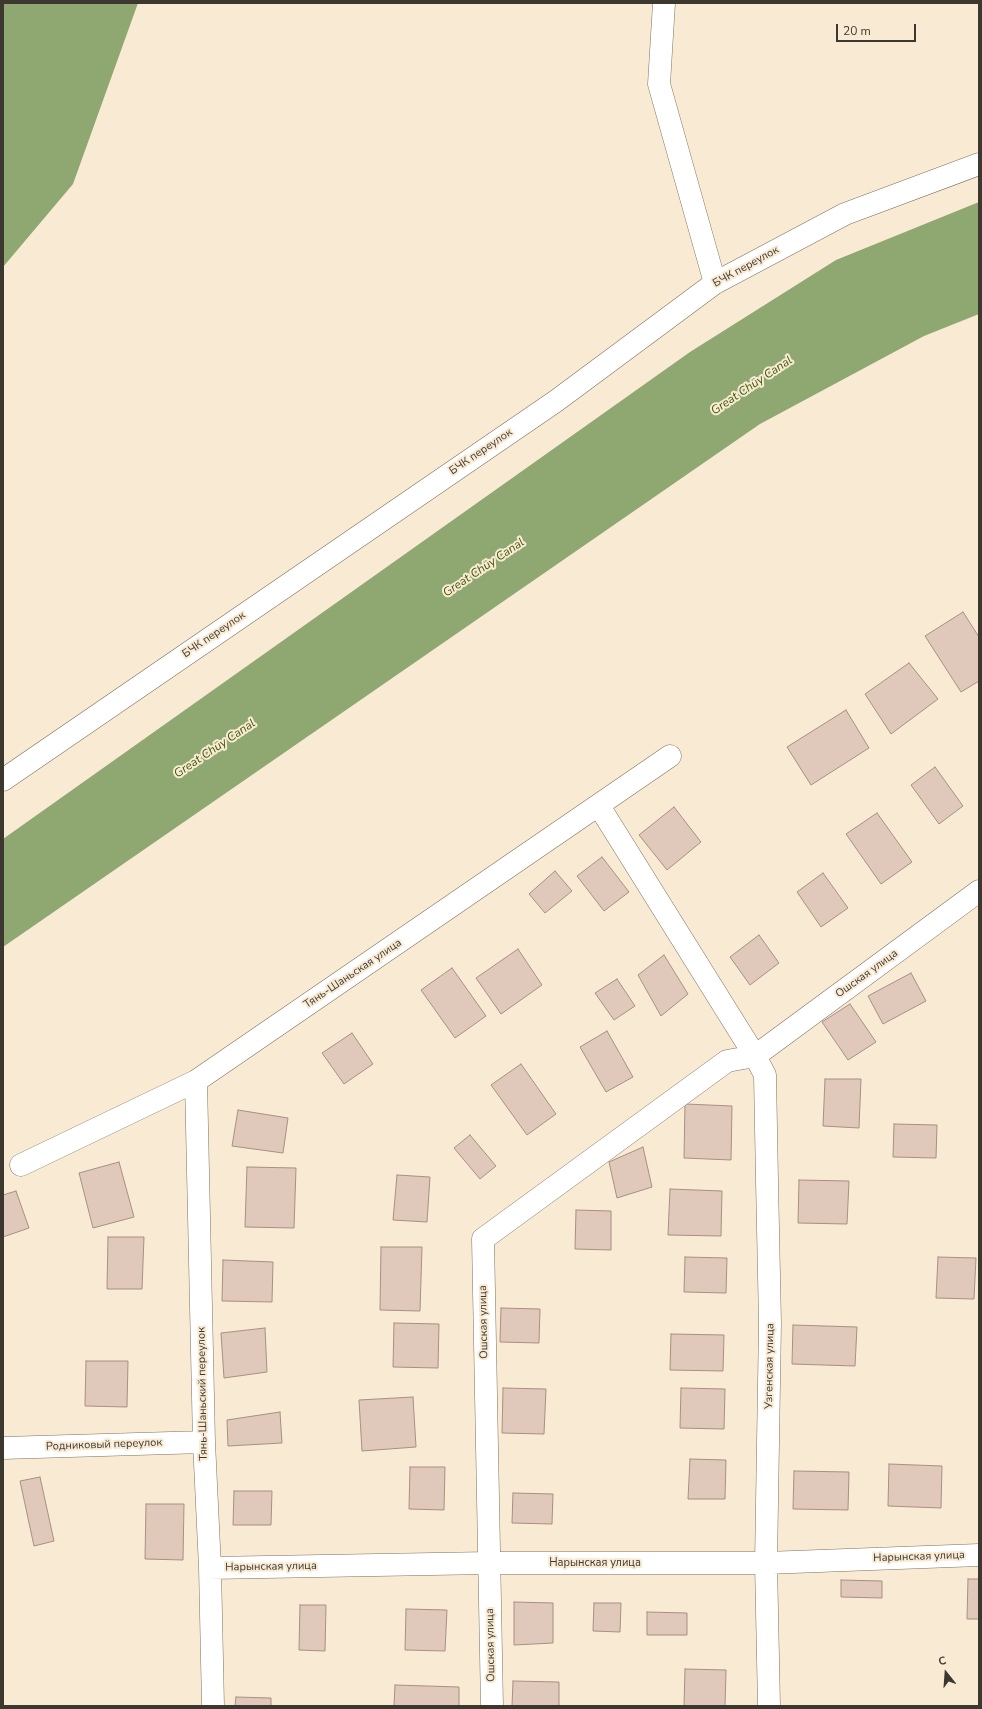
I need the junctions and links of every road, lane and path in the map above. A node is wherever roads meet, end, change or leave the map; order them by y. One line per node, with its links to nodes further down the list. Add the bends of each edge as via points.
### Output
1 (664, 3): 3 (street, via 659,84)
2 (979, 164): 3 (street, БЧК переулок, via 845,214)
3 (715, 283): 5 (street, БЧК переулок, via 556,401)
4 (670, 756): 6 (street, Тянь-Шаньская улица)
5 (3, 780)
6 (599, 806): 8 (street, Узгенская улица); 9 (street, Тянь-Шаньская улица)
7 (979, 891): 8 (street, Ошская улица)
8 (755, 1056): 14 (street, Ошская улица, via 727,1061 483,1239); 15 (street, Узгенская улица, via 765,1075 768,1189 770,1323)
9 (196, 1081): 10 (street, Тянь-Шаньская улица); 11 (street, Тянь-Шаньский переулок)
10 (21, 1165)
11 (204, 1442): 12 (street, Родниковый переулок); 16 (street, Тянь-Шаньский переулок)
12 (3, 1448)
13 (979, 1555): 15 (street, Нарынская улица)
14 (488, 1563): 15 (street, Нарынская улица); 16 (street, Нарынская улица); 18 (street, Ошская улица)
15 (766, 1564): 19 (street, Узгенская улица)
16 (210, 1568): 17 (street, Тянь-Шаньский переулок)
17 (213, 1706)
18 (492, 1706)
19 (769, 1706)

